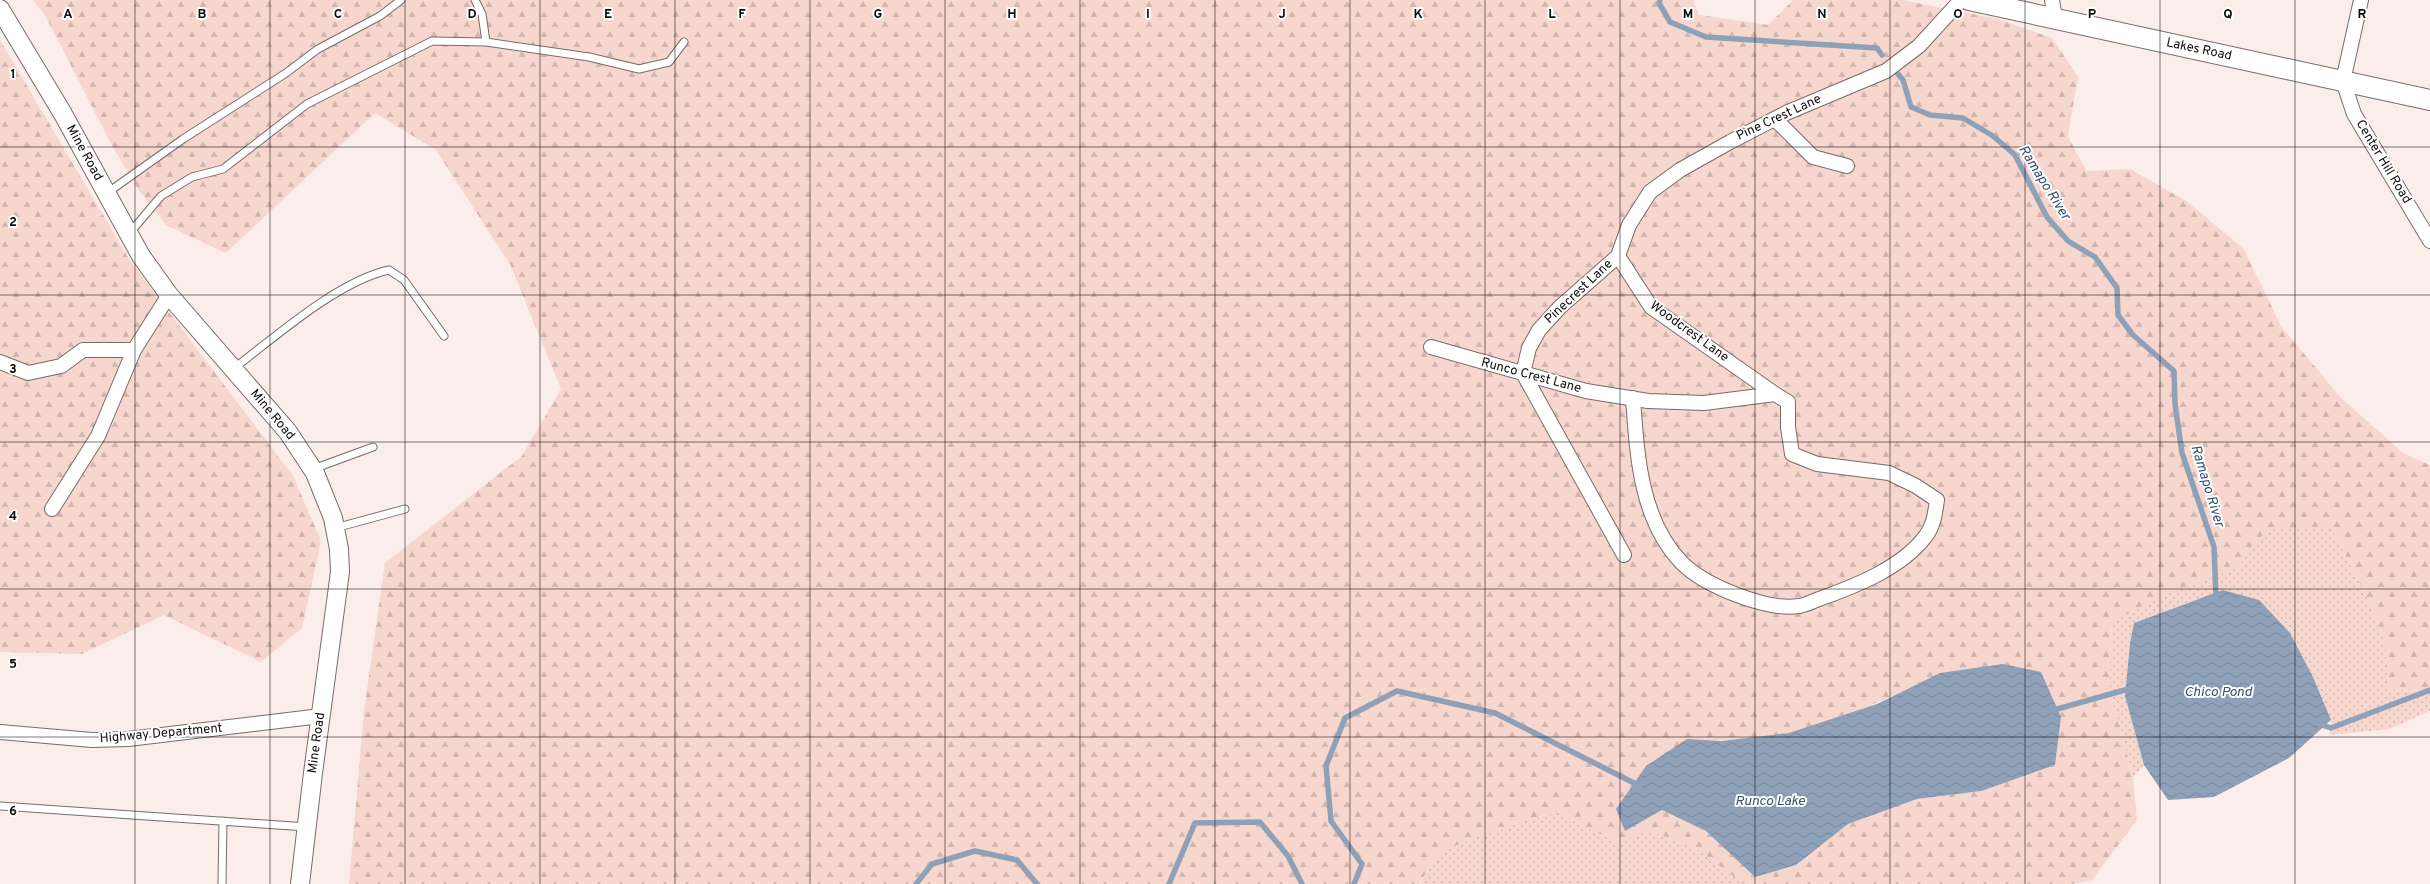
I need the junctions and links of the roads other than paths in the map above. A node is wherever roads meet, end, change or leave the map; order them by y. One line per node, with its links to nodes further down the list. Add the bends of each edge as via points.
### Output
1 (401, 0): 14 (lane, via 380,16 318,49)
2 (475, 0): 8 (lane, via 482,14)
3 (1961, 0): 12 (street, Pine Crest Lane, via 1920,46 1886,71)
4 (1969, 0): 7 (main road, Lakes Road)
5 (2361, 0): 10 (street)
6 (0, 9): 14 (street, Mine Road, via 64,114)
7 (2053, 9): 10 (main road, Lakes Road)
8 (486, 42): 9 (lane, via 589,57 639,69 669,62); 15 (lane, via 432,41 308,104 223,169 192,177 161,196)
9 (684, 42)
10 (2343, 81): 11 (main road, Lakes Road); 16 (street, Center Hill Road, via 2354,114)
11 (2430, 100)
12 (1775, 119): 13 (street, via 1813,157); 17 (street, Pine Crest Lane, via 1680,170 1650,192 1629,225)
13 (1847, 166)
14 (106, 193): 15 (street, Mine Road)
15 (129, 234): 18 (street, Mine Road, via 141,256)
16 (2430, 241)
17 (1618, 256): 24 (street, Pinecrest Lane, via 1560,307 1539,330 1529,348); 25 (street, Woodcrest Lane, via 1651,307)
18 (169, 295): 21 (street); 23 (street, Mine Road)
19 (444, 336): 23 (lane, via 404,280 389,270 372,274 338,293)
20 (1431, 347): 24 (street, Runco Crest Lane)
21 (134, 350): 22 (street, via 83,350 61,366 28,374); 29 (street, via 98,436)
22 (0, 362)
23 (233, 369): 28 (street, Mine Road, via 288,432)
24 (1523, 373): 26 (street, Runco Crest Lane, via 1586,391); 32 (street)
25 (1776, 394): 26 (street, Runco Crest Lane, via 1704,404); 26 (street, via 1788,402 1792,454 1817,464 1889,473 1937,500 1933,523 1925,537 1902,559 1866,580 1799,606 1768,604 1728,591 1683,564 1670,548 1655,520 1645,492 1638,461)
26 (1633, 398)
27 (373, 447): 28 (lane)
28 (313, 469): 31 (street, Mine Road)
29 (52, 509)
30 (405, 509): 31 (lane)
31 (335, 528): 33 (street, Mine Road, via 340,572)
32 (1624, 555)
33 (321, 716): 34 (street, Highway Department, via 128,739 92,740); 37 (street, Mine Road)
34 (0, 732)
35 (0, 806): 36 (lane)
36 (223, 821): 37 (lane); 38 (lane)
37 (307, 827): 39 (street, Mine Road)
38 (222, 884)
39 (300, 884)

